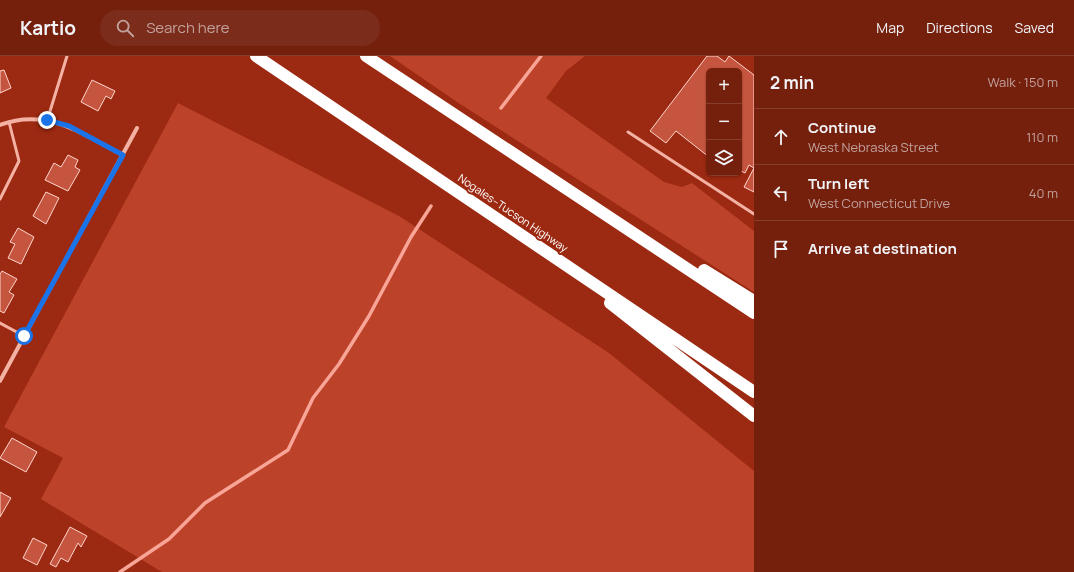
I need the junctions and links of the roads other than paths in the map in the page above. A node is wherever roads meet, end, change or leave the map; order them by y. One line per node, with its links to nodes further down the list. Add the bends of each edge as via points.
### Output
1 (67, 56): 4 (lane)
2 (256, 56): 13 (highway, Nogales–Tucson Highway)
3 (366, 56): 9 (highway)
4 (47, 120): 5 (street, via 18,119); 10 (street, via 69,126)
5 (9, 122): 6 (street); 11 (lane, via 19,161)
6 (0, 125)
7 (137, 128): 10 (street)
8 (628, 132): 12 (lane)
9 (510, 151): 14 (highway); 15 (highway)
10 (123, 155): 17 (street)
11 (0, 200)
12 (754, 214)
13 (524, 236): 19 (highway, Nogales–Tucson Highway); 20 (highway)
14 (754, 301)
15 (754, 313)
16 (0, 323): 17 (lane)
17 (24, 336): 18 (street)
18 (0, 381)
19 (754, 392)
20 (754, 416)

